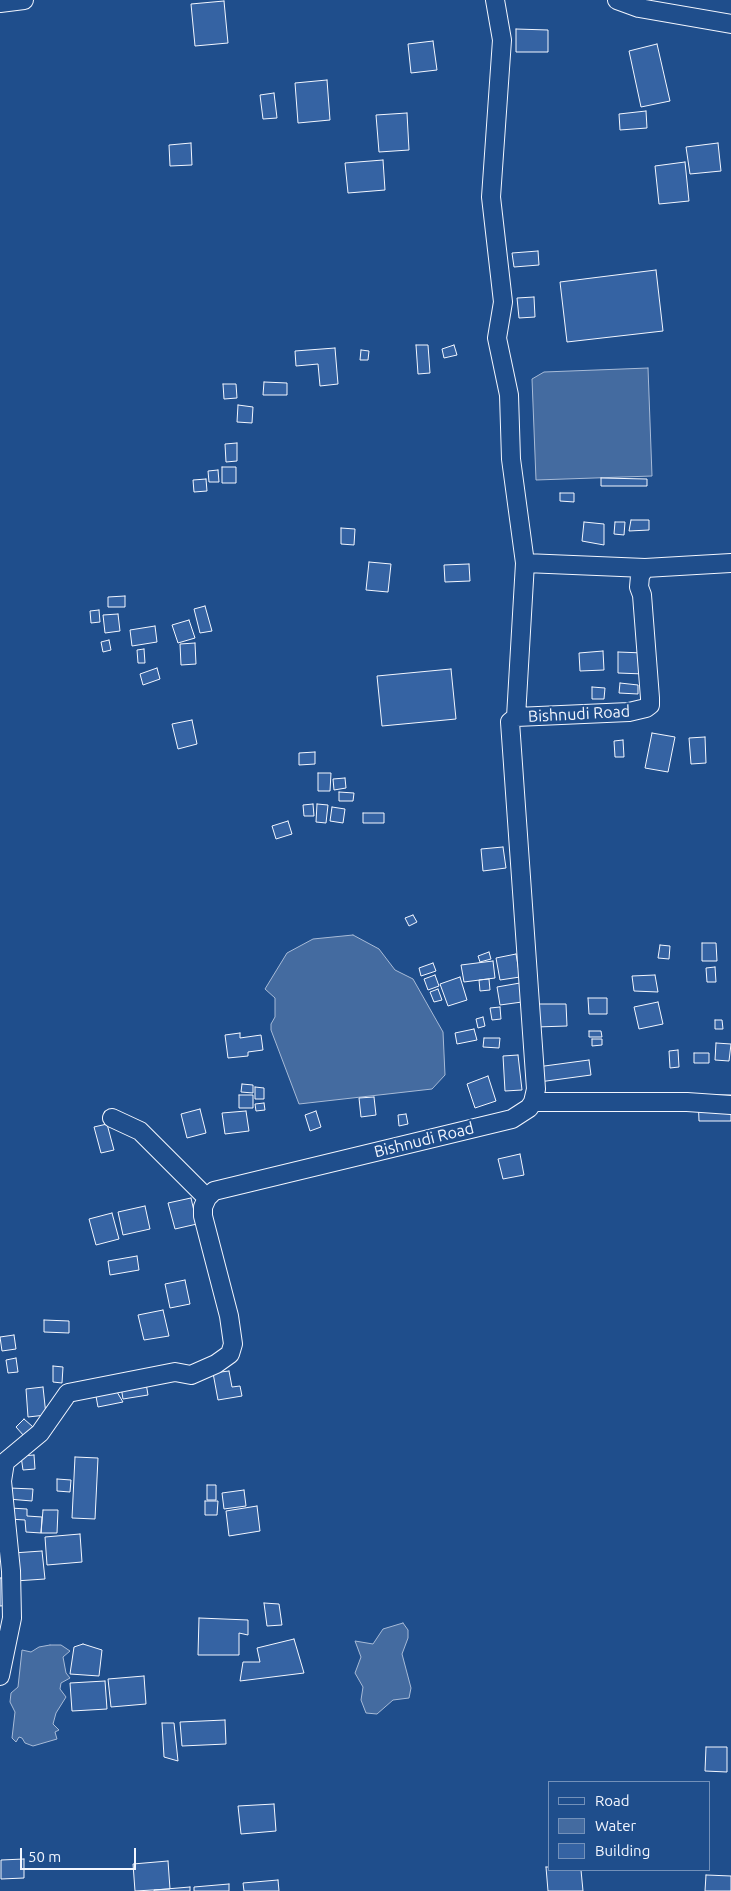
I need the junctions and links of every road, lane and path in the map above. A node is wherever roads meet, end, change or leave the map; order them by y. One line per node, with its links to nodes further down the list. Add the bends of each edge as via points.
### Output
1 (24, 0): 4 (street)
2 (496, 0): 6 (street, via 502,40 491,197 503,302 497,338 509,395 511,459)
3 (617, 0): 5 (street, via 639,8)
4 (0, 3)
5 (731, 24)
6 (525, 563): 8 (street); 9 (street)
7 (731, 564): 8 (street)
8 (645, 568): 9 (street, Bishnudi Road, via 639,587 650,705 628,712)
9 (516, 717): 10 (street, Bishnudi Road, via 510,722 509,733 526,929 536,1089)
10 (533, 1102): 11 (street); 13 (street, Bishnudi Road, via 512,1119 233,1186 214,1191)
11 (731, 1105)
12 (112, 1118): 13 (street, via 140,1131)
13 (208, 1198): 14 (street, via 202,1216 229,1316 233,1344 230,1354 192,1375 175,1372 68,1393 40,1433 5,1462 2,1481 12,1618)
14 (0, 1676)

